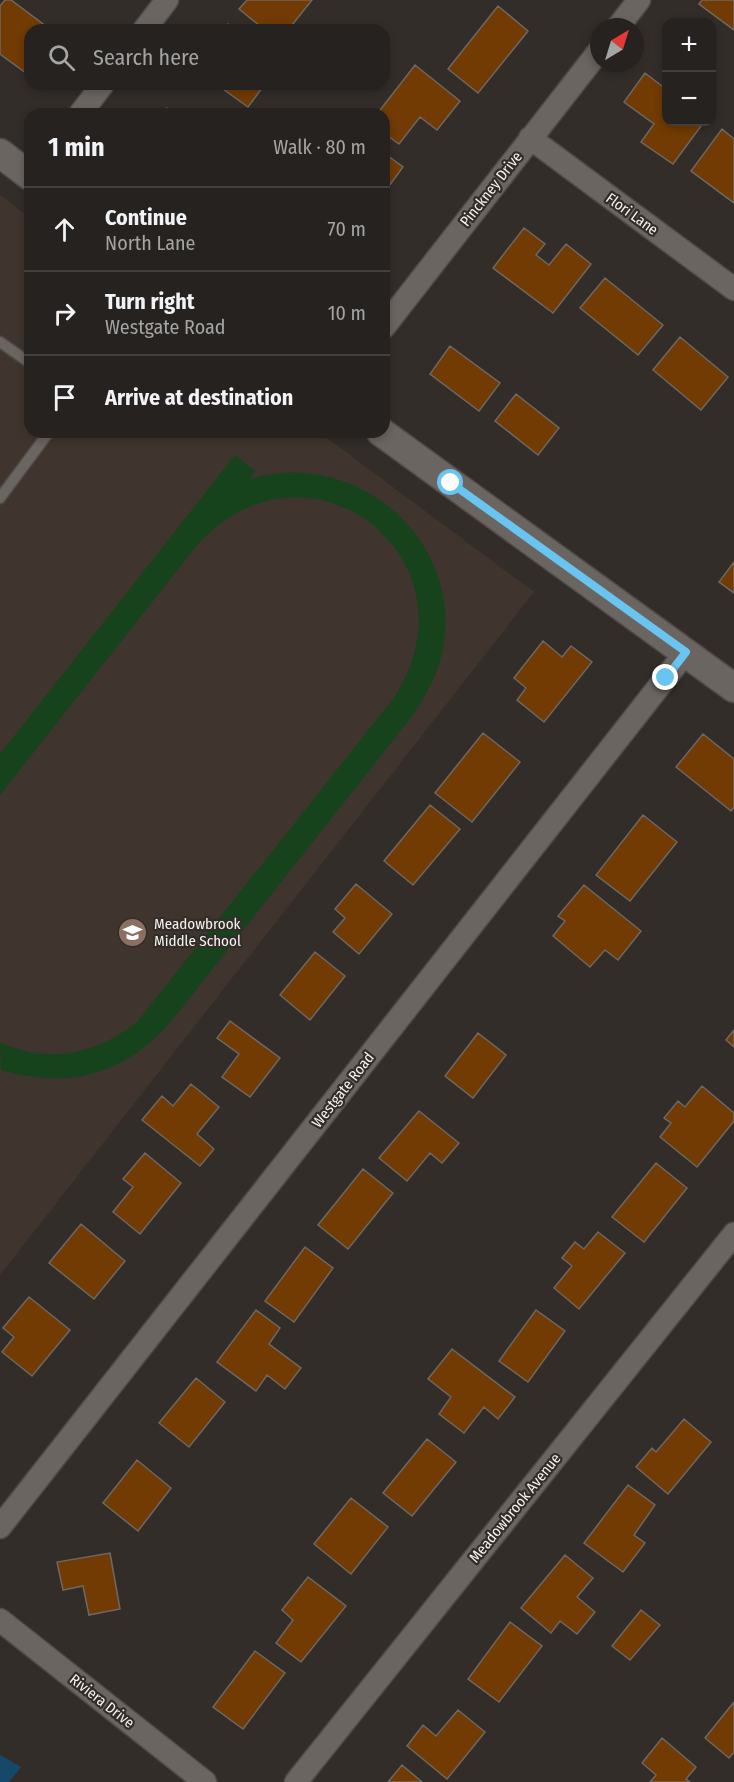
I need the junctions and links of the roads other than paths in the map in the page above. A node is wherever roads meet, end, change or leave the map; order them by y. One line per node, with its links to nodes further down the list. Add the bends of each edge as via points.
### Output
1 (167, 0): 4 (street)
2 (639, 0): 3 (street)
3 (625, 18)
4 (149, 24)
5 (590, 62): 8 (street, Pinckney Drive)
6 (98, 90): 7 (street)
7 (85, 108)
8 (530, 138): 11 (street, Flori Lane); 12 (street, Pinckney Drive)
9 (0, 153): 10 (street)
10 (24, 171)
11 (734, 289)
12 (390, 319)
13 (0, 342): 14 (lane)
14 (24, 359)
15 (44, 438): 17 (lane)
16 (389, 438): 18 (street)
17 (0, 498)
18 (686, 652): 19 (street); 21 (street, Westgate Road)
19 (734, 688)
20 (734, 1234): 24 (street, Meadowbrook Avenue)
21 (0, 1527)
22 (0, 1620): 23 (street, Riviera Drive)
23 (205, 1782)
24 (296, 1782)

